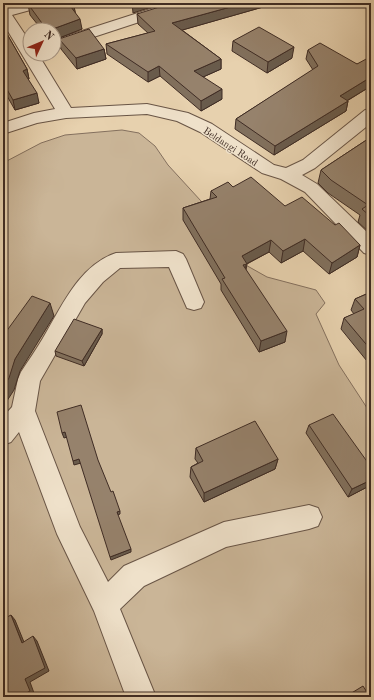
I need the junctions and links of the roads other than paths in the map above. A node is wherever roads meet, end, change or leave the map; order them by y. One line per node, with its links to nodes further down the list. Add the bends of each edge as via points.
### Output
1 (40, 3): 3 (street)
2 (183, 3): 5 (street)
3 (3, 13): 4 (street)
4 (22, 41)
5 (62, 42)
6 (35, 62): 7 (street)
7 (66, 113): 9 (street, Beldangi Road, via 34,118); 10 (street, Beldangi Road, via 147,109 182,117 206,128 268,169)
8 (371, 114): 10 (street, via 309,164)
9 (3, 129)
10 (287, 175): 11 (street, Beldangi Road, via 311,188)
11 (371, 248)
12 (194, 302): 13 (street, via 176,259 116,261 96,276 78,297 29,379)
13 (23, 411): 14 (street); 16 (street, via 70,534)
14 (3, 434)
15 (309, 517): 16 (street, via 224,535 134,576)
16 (105, 605): 17 (street)
17 (141, 697)

